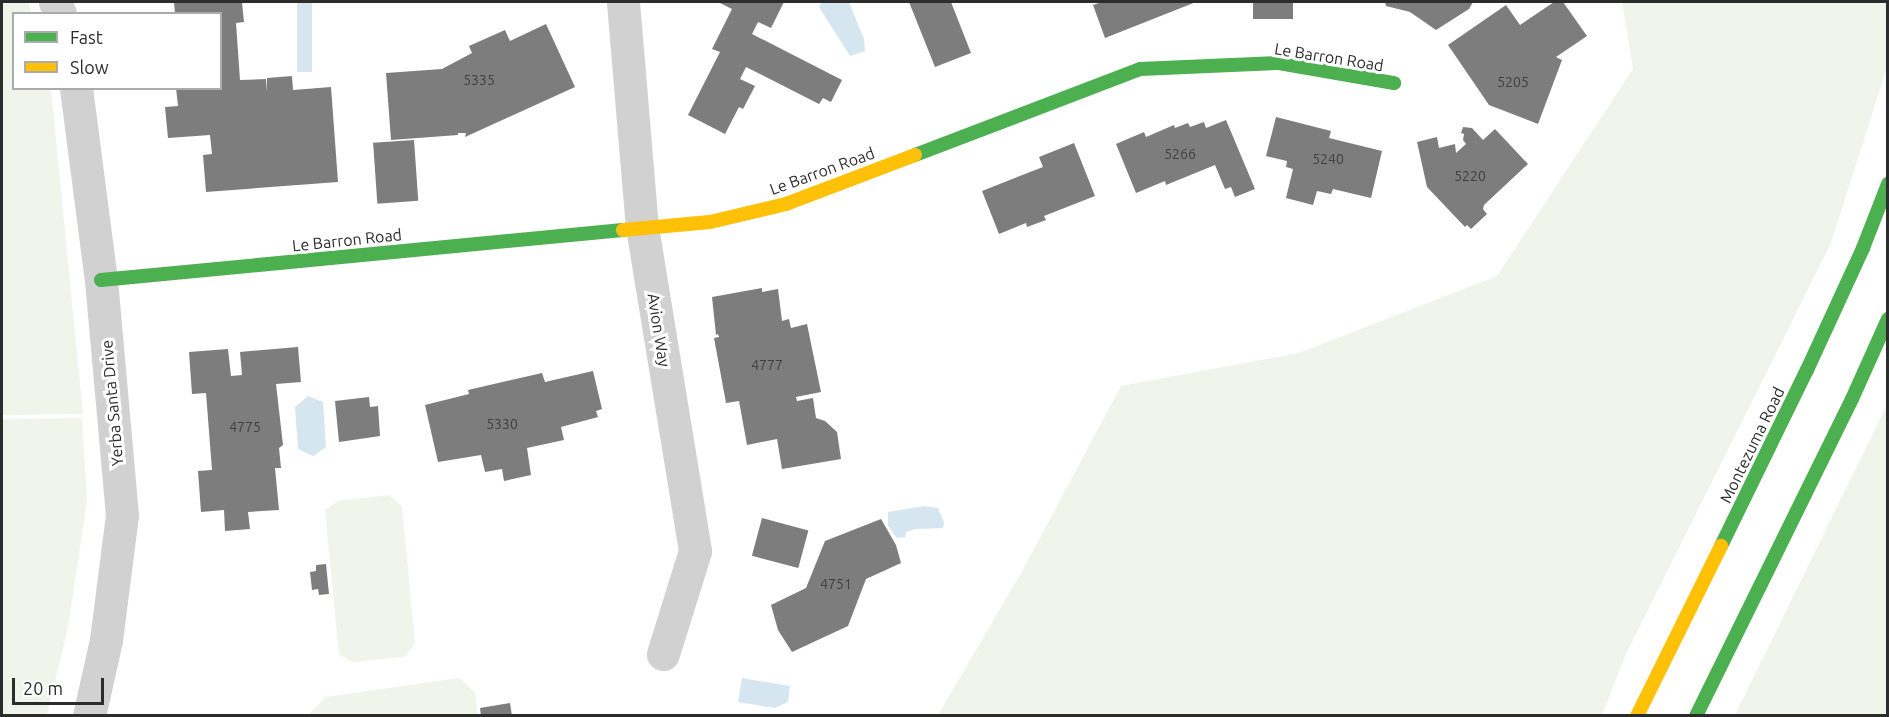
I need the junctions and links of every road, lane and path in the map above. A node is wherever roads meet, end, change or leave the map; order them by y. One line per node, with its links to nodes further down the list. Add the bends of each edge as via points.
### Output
1 (623, 2): 5 (street, Avion Way)
2 (1394, 83): 5 (street, Le Barron Road, via 1279,63 1140,69 786,204 710,222)
3 (76, 90): 6 (street, Yerba Santa Drive)
4 (1887, 184): 10 (street, Montezuma Road, via 1808,370)
5 (642, 227): 6 (street, Le Barron Road); 8 (street, Avion Way, via 695,551)
6 (101, 280): 9 (street, Yerba Santa Drive, via 123,515 105,640)
7 (1887, 319): 11 (street, via 1852,399)
8 (663, 654)
9 (89, 716)
10 (1637, 716)
11 (1696, 716)

